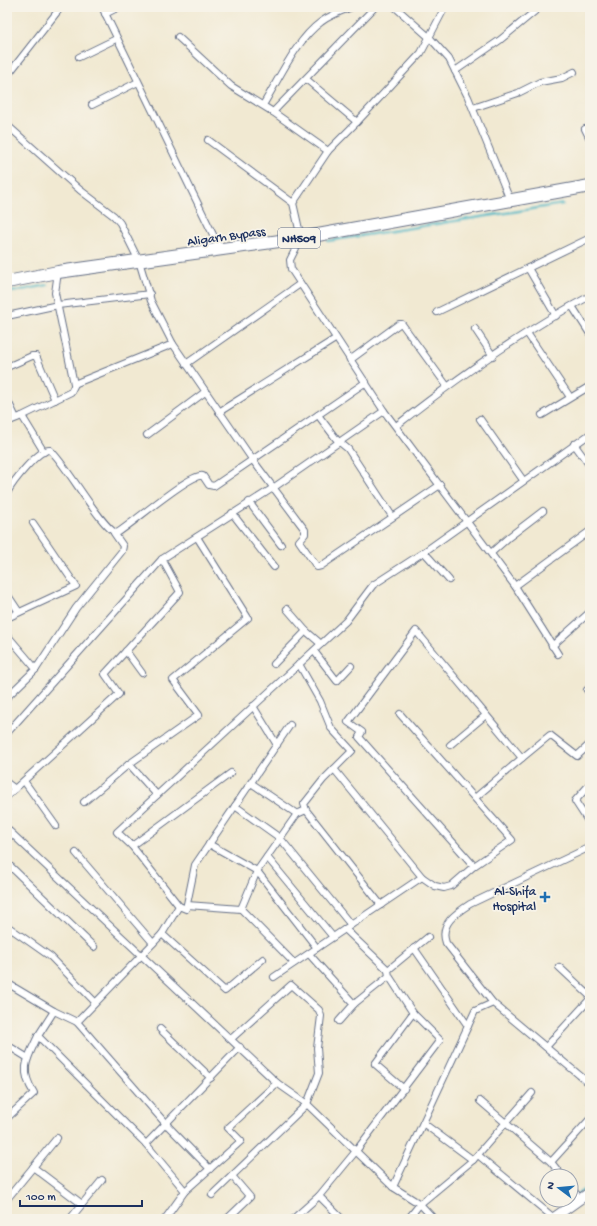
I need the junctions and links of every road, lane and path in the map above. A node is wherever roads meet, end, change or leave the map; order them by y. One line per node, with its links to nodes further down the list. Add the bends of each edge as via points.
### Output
1 (61, 7): 16 (street)
2 (102, 7): 9 (street)
3 (119, 7): 9 (street)
4 (352, 7): 20 (street, via 321,22 311,31)
5 (375, 7): 17 (street)
6 (395, 7): 11 (street)
7 (445, 7): 11 (street)
8 (540, 7): 14 (street, via 500,40)
9 (105, 14): 12 (street)
10 (178, 37): 20 (street, via 227,83)
11 (430, 38): 14 (street); 23 (street, via 421,53)
12 (116, 39): 13 (street); 18 (street)
13 (79, 57)
14 (456, 71): 21 (street)
15 (574, 72): 21 (street)
16 (7, 76)
17 (306, 79): 22 (street); 23 (street)
18 (138, 82): 19 (street); 34 (street)
19 (92, 105)
20 (263, 105): 22 (street)
21 (473, 108): 30 (street)
22 (273, 112): 28 (street)
23 (357, 122): 28 (street)
24 (7, 125): 35 (street, via 80,190 118,219)
25 (585, 129): 26 (street)
26 (590, 139)
27 (208, 140): 31 (street)
28 (328, 151): 31 (street)
29 (590, 186): 30 (highway, Aligarh Bypass / NH509)
30 (510, 200): 32 (highway, Aligarh Bypass / NH509)
31 (293, 203): 32 (street)
32 (301, 238): 34 (highway, Aligarh Bypass / NH509); 39 (street, via 290,264)
33 (590, 238): 36 (street)
34 (221, 251): 35 (highway, Aligarh Bypass / NH509)
35 (139, 261): 37 (highway, Aligarh Bypass / NH509); 40 (street)
36 (528, 268): 44 (street); 46 (street)
37 (58, 272): 38 (highway, Aligarh Bypass / NH509); 42 (street, via 55,287)
38 (7, 282)
39 (300, 284): 50 (street); 54 (street)
40 (150, 294): 42 (street); 51 (street)
41 (590, 296): 43 (street)
42 (58, 305): 45 (street); 57 (street, via 72,382)
43 (572, 306): 46 (street); 49 (street)
44 (437, 312)
45 (7, 316)
46 (556, 316): 48 (street)
47 (475, 329): 52 (street)
48 (528, 333): 52 (street); 61 (street)
49 (590, 334)
50 (335, 339): 53 (street); 65 (street)
51 (173, 344): 54 (street); 57 (street)
52 (493, 356): 58 (street)
53 (350, 360): 56 (street); 58 (street, via 402,324)
54 (186, 364): 60 (street)
55 (7, 367): 63 (street, via 36,356)
56 (366, 382): 64 (street); 66 (street)
57 (75, 384): 63 (street, via 71,392)
58 (447, 386): 71 (street)
59 (590, 386): 61 (street)
60 (205, 392): 65 (street); 73 (street)
61 (570, 397): 67 (street)
62 (7, 399): 68 (street)
63 (55, 400): 68 (street)
64 (384, 411): 71 (street); 74 (street)
65 (219, 412): 77 (street)
66 (318, 415): 74 (street); 77 (street)
67 (542, 415)
68 (19, 417): 70 (street); 76 (street)
69 (480, 419): 79 (street)
70 (7, 422)
71 (396, 426): 80 (street)
72 (590, 434): 75 (street)
73 (147, 435)
74 (339, 442): 81 (street); 86 (street, via 348,449)
75 (574, 444): 78 (street); 79 (street)
76 (44, 452): 82 (street, via 17,477); 90 (street, via 52,452)
77 (252, 459): 81 (street); 90 (street, via 214,486 209,485 203,476 197,475)
78 (590, 466)
79 (523, 480): 87 (street)
80 (440, 485): 86 (street); 87 (street)
81 (273, 488): 83 (street); 86 (street, via 305,530 299,541 318,567)
82 (7, 492)
83 (250, 502): 85 (street); 92 (street)
84 (543, 511): 94 (street)
85 (232, 514): 91 (street); 96 (street)
86 (392, 516)
87 (467, 521): 93 (street); 94 (street)
88 (33, 522): 101 (street, via 76,586)
89 (590, 531): 98 (street)
90 (114, 533): 114 (street, via 123,546 122,551 76,608)
91 (197, 537): 95 (street); 126 (street, via 248,618 173,680 199,714)
92 (281, 545)
93 (424, 552): 97 (street); 106 (street, via 373,585 346,621)
94 (491, 553): 98 (street)
95 (162, 559): 108 (street, via 180,592); 121 (street)
96 (274, 567)
97 (449, 580)
98 (515, 586): 107 (street)
99 (7, 594): 101 (street)
100 (287, 609): 104 (street)
101 (18, 612): 103 (street)
102 (590, 612): 107 (street)
103 (7, 618)
104 (306, 631): 106 (street); 111 (street)
105 (7, 635): 114 (street)
106 (321, 644): 109 (street)
107 (552, 646): 110 (street)
108 (126, 651): 115 (street); 129 (street, via 105,674 119,694)
109 (314, 651): 112 (street); 113 (street, via 337,681)
110 (558, 654)
111 (274, 664)
112 (299, 664): 117 (street); 127 (street, via 320,701 330,728 352,751)
113 (351, 666)
114 (36, 669): 116 (street)
115 (142, 673)
116 (7, 697)
117 (253, 706): 123 (street); 134 (street)
118 (400, 714): 136 (street)
119 (486, 715): 124 (street); 125 (street); 151 (street, via 416,631 348,722 362,732 359,737)
120 (290, 725): 123 (street)
121 (7, 732)
122 (590, 744): 125 (street, via 577,756 550,735)
123 (276, 745): 130 (street)
124 (450, 745)
125 (522, 758): 136 (street)
126 (129, 764): 134 (street); 137 (street)
127 (334, 769): 139 (street, via 304,804); 153 (street)
128 (231, 773): 146 (street)
129 (24, 781): 133 (street); 142 (street)
130 (251, 783): 138 (street); 140 (street)
131 (7, 784): 133 (street)
132 (590, 784): 141 (street, via 575,801)
133 (15, 789): 135 (street)
134 (158, 795): 146 (street, via 117,832)
135 (7, 796)
136 (476, 797): 151 (street, via 512,840)
137 (84, 802)
138 (235, 806): 144 (street); 145 (street)
139 (306, 810): 140 (street); 155 (street)
140 (296, 814): 144 (street)
141 (590, 824)
142 (56, 826)
143 (7, 830): 168 (street)
144 (280, 838): 149 (street); 159 (street)
145 (209, 844): 152 (street); 154 (street, via 195,865)
146 (132, 846): 156 (street)
147 (590, 846): 177 (street, via 470,904 454,914 446,925 443,935 446,943)
148 (76, 852): 163 (street)
149 (267, 856): 152 (street); 161 (street)
150 (7, 864): 164 (street)
151 (474, 866): 153 (street, via 451,886 444,888 435,886)
152 (256, 871): 157 (street); 165 (street)
153 (422, 877): 155 (street)
154 (187, 905): 156 (street, via 186,909); 157 (street)
155 (381, 905): 159 (street)
156 (179, 906): 160 (street)
157 (241, 909): 170 (street)
158 (7, 926): 176 (street, via 51,957)
159 (348, 927): 161 (street); 172 (street)
160 (162, 934): 163 (street); 169 (street, via 225,991)
161 (333, 937): 165 (street)
162 (428, 937): 166 (street)
163 (153, 943): 168 (street)
164 (94, 947)
165 (317, 948): 167 (street)
166 (414, 948): 172 (street); 183 (street)
167 (309, 954): 170 (street); 178 (street)
168 (141, 955): 176 (street); 186 (street)
169 (263, 959)
170 (294, 964): 173 (street)
171 (559, 967): 175 (street)
172 (388, 973): 178 (street); 180 (street)
173 (274, 977)
174 (7, 983): 179 (street)
175 (590, 998): 189 (street)
176 (95, 1002): 182 (street)
177 (493, 1003): 183 (street, via 475,1011); 189 (street)
178 (354, 1004): 181 (street)
179 (54, 1011): 182 (street); 185 (street)
180 (413, 1013): 194 (street, via 440,1040); 194 (street, via 375,1064)
181 (339, 1021)
182 (77, 1022): 201 (street)
183 (468, 1026): 200 (street)
184 (160, 1029): 191 (street)
185 (38, 1036): 190 (street); 204 (street)
186 (231, 1039): 188 (street); 197 (street, via 291,985 319,1010 321,1016 317,1048 319,1074)
187 (7, 1045): 190 (street)
188 (240, 1047): 191 (street); 192 (street)
189 (546, 1047): 193 (street)
190 (28, 1058): 198 (street, via 25,1070 27,1082 34,1093)
191 (211, 1078): 201 (street)
192 (277, 1083): 197 (street); 210 (street, via 228,1128 241,1141)
193 (590, 1084)
194 (404, 1089): 205 (street)
195 (532, 1093): 202 (street)
196 (480, 1101): 202 (street)
197 (307, 1104): 205 (street); 211 (street)
198 (7, 1118)
199 (590, 1119): 207 (street)
200 (423, 1123): 206 (street); 213 (street)
201 (166, 1124): 204 (street); 210 (street)
202 (506, 1124): 206 (street); 207 (street)
203 (57, 1138): 208 (street)
204 (146, 1144): 214 (street)
205 (356, 1151): 213 (street); 217 (street)
206 (476, 1157): 221 (street); 222 (street)
207 (551, 1162): 209 (street)
208 (34, 1167): 218 (street); 220 (street)
209 (556, 1168)
210 (210, 1169): 214 (street)
211 (232, 1176): 216 (street); 225 (street, via 250,1197)
212 (102, 1180): 220 (street)
213 (393, 1187): 221 (street)
214 (185, 1191): 224 (street)
215 (590, 1192): 219 (street)
216 (212, 1196)
217 (319, 1196): 226 (street); 227 (street)
218 (7, 1199)
219 (580, 1199): 222 (street)
220 (82, 1204): 223 (street)
221 (420, 1204): 228 (street); 229 (street)
222 (553, 1218)
223 (70, 1219)
224 (165, 1219)
225 (226, 1219)
226 (293, 1219)
227 (342, 1219)
228 (408, 1219)
229 (434, 1219)

